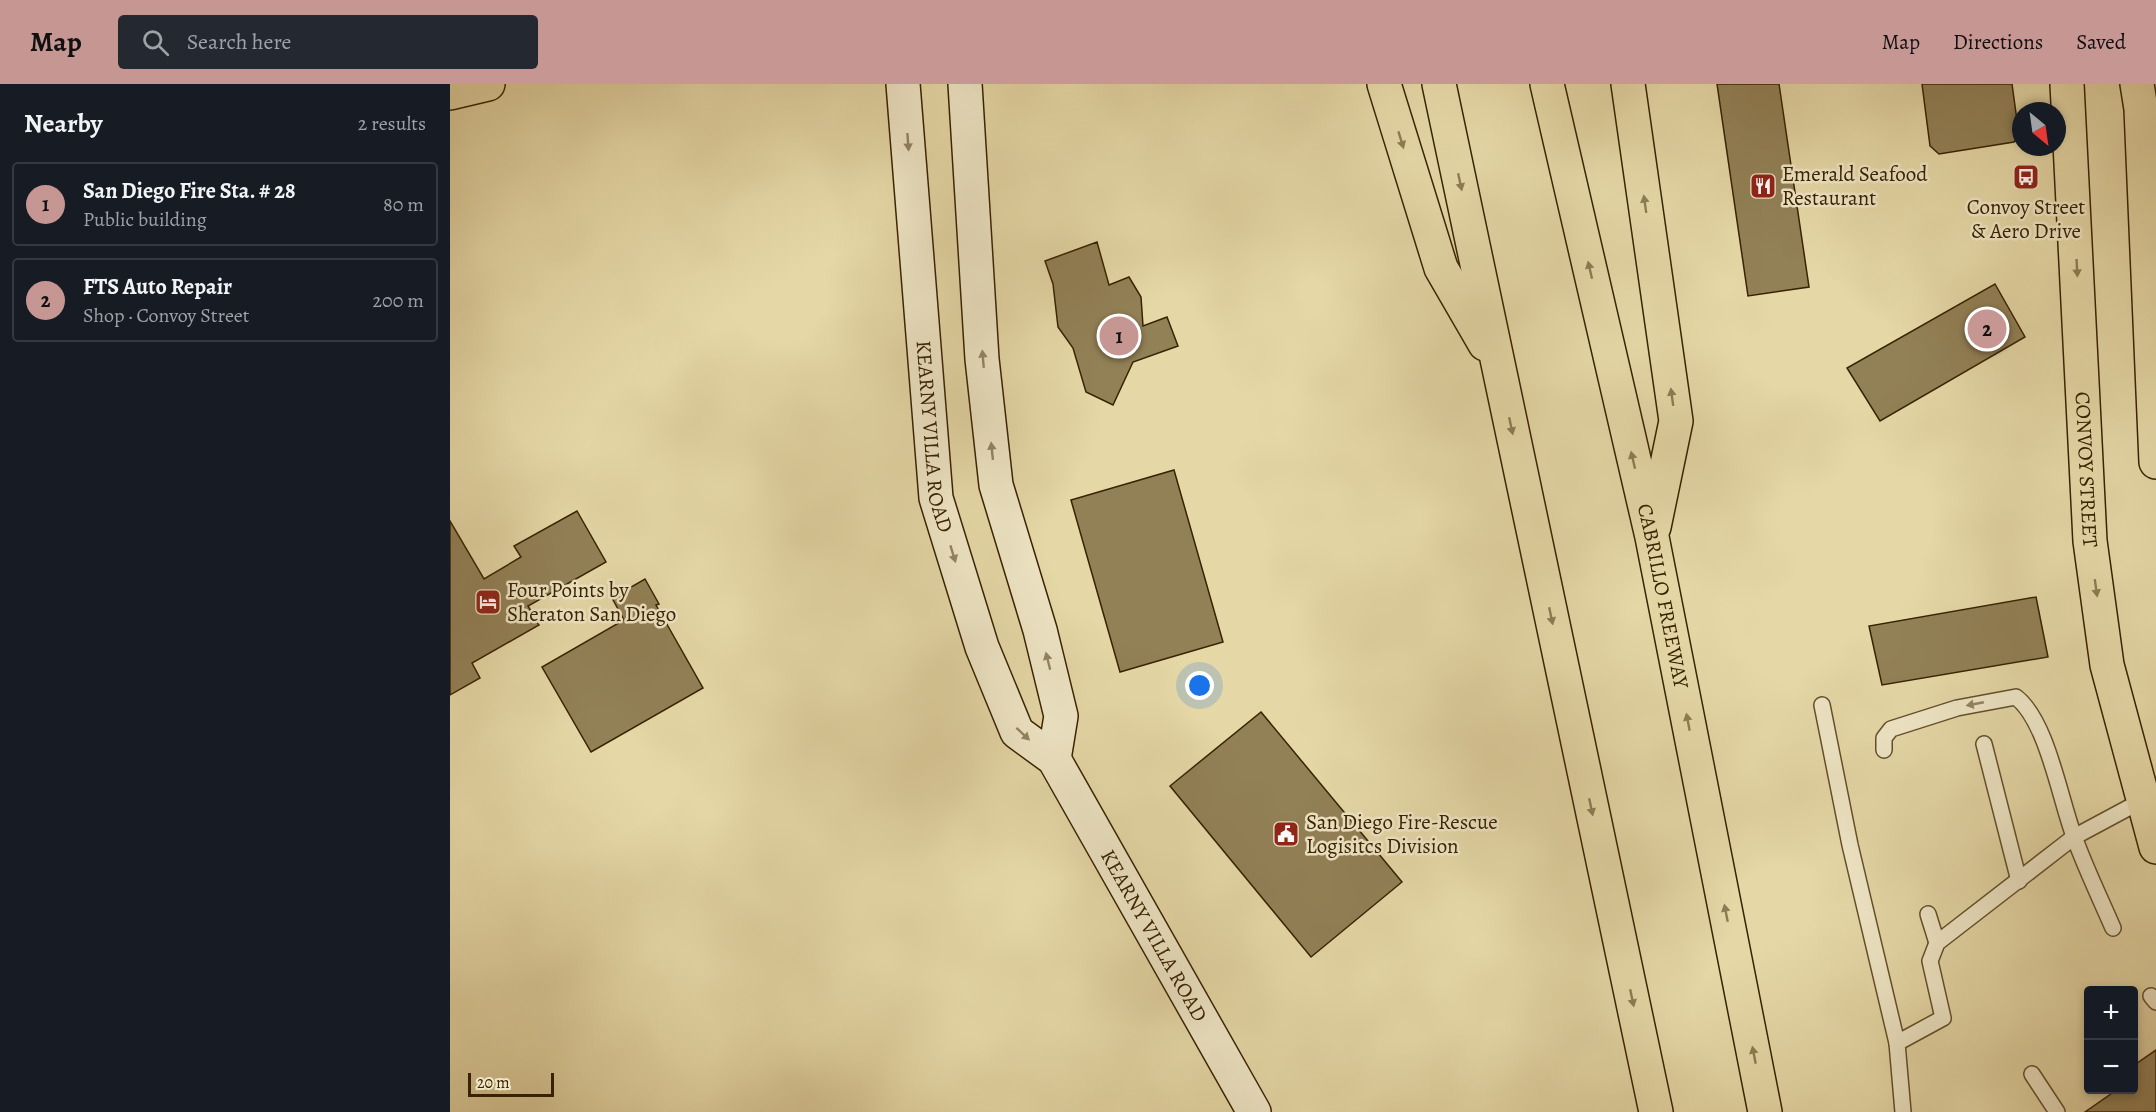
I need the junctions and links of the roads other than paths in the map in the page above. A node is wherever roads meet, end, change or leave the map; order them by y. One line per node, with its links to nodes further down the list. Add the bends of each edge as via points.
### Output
1 (488, 84): 10 (main road)
2 (903, 84): 17 (main road, KEARNY VILLA ROAD, one-way to 17, via 936,498 982,646 1017,732)
3 (965, 84): 17 (main road, one-way to 3, via 1061,716 1040,630 996,485 982,359)
4 (1384, 84): 11 (main road, one-way to 11, via 1441,268)
5 (1439, 84): 11 (main road, one-way to 11)
6 (1547, 84): 13 (main road, CABRILLO FREEWAY, one-way to 6)
7 (1628, 84): 13 (main road, one-way to 7, via 1676,421)
8 (2067, 84): 18 (main road, CONVOY STREET, one-way to 18, via 2090,541 2107,665)
9 (2137, 84): 12 (main road)
10 (450, 93)
11 (1499, 368): 28 (main road, one-way to 28)
12 (2156, 462)
13 (1652, 537): 29 (main road, CABRILLO FREEWAY, one-way to 13)
14 (1822, 705): 25 (lane)
15 (1984, 744): 21 (lane)
16 (1884, 750): 19 (lane, one-way to 16, via 2055,772 2029,707 2016,697 1957,708 1891,729 1884,738)
17 (1054, 759): 27 (main road, KEARNY VILLA ROAD)
18 (2143, 800): 19 (lane); 20 (main road, CONVOY STREET)
19 (2074, 837): 21 (lane); 23 (lane)
20 (2156, 847)
21 (2019, 881): 24 (lane)
22 (1929, 914): 24 (lane)
23 (2113, 928)
24 (1937, 943): 25 (lane, via 1930,961 1943,1018)
25 (1897, 1043): 30 (lane)
26 (2032, 1074): 31 (lane)
27 (1254, 1112)
28 (1656, 1112)
29 (1765, 1112)
30 (1903, 1112)
31 (2057, 1112)

